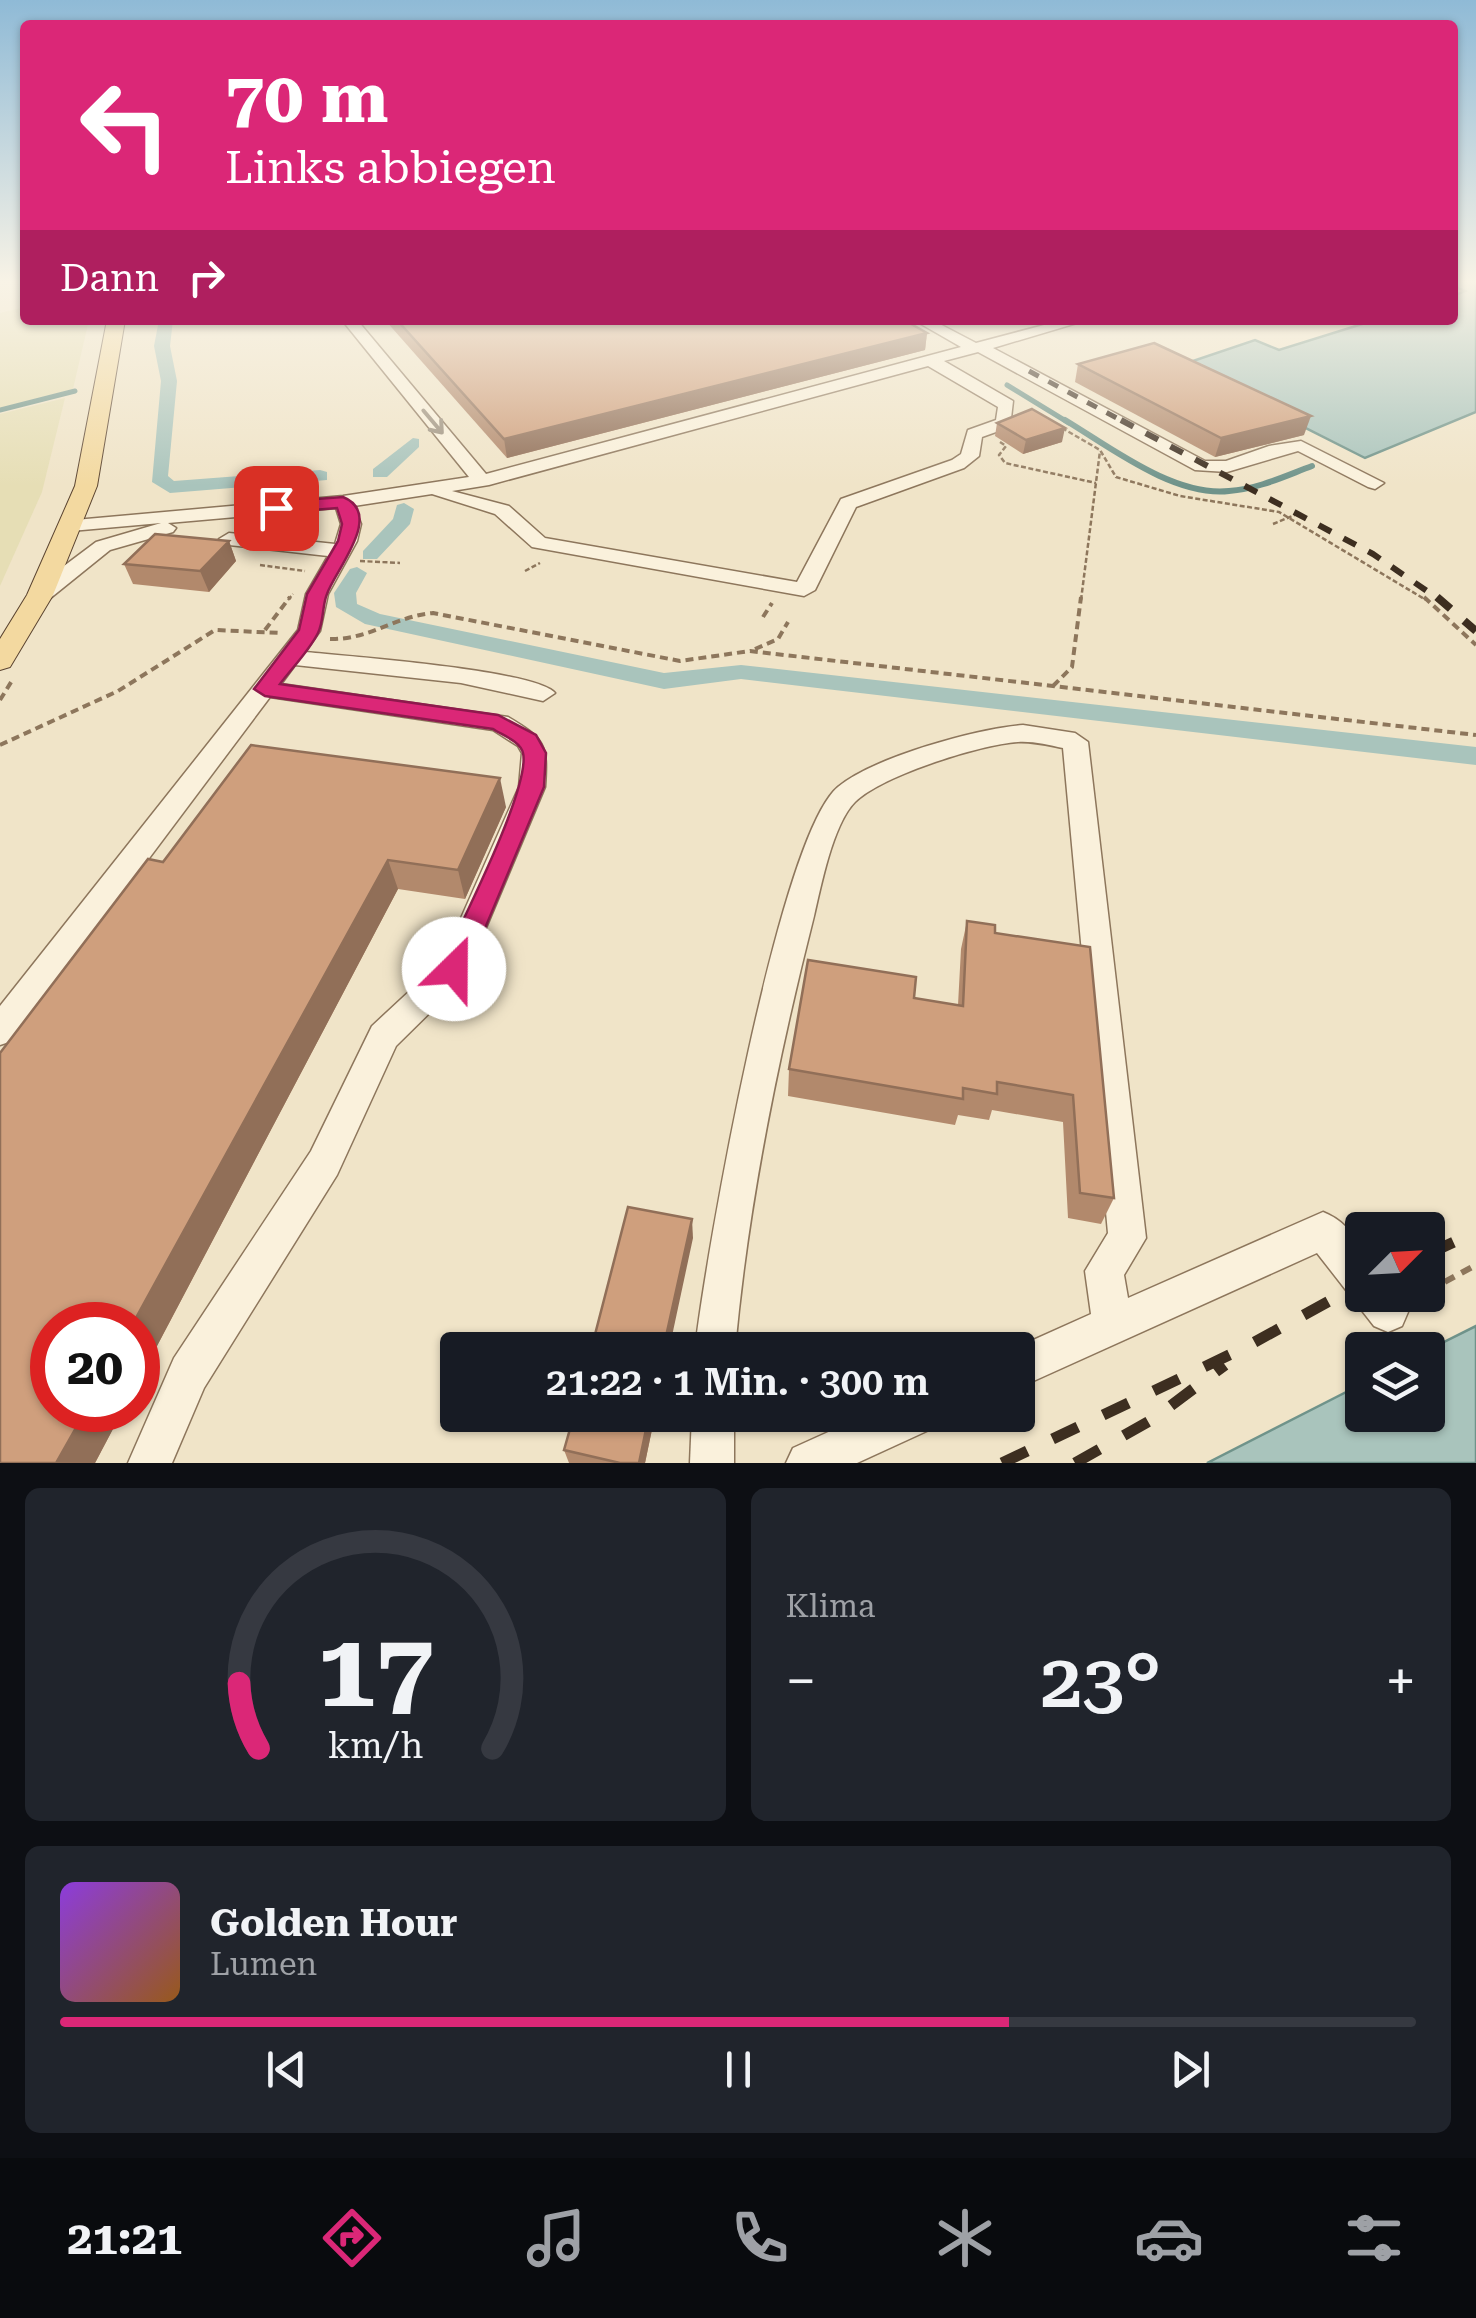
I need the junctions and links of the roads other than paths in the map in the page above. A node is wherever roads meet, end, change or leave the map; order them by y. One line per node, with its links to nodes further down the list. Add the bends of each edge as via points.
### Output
1 (111, 349): 12 (main road, via 86,486)
2 (373, 349): 6 (street, one-way to 6)
3 (972, 349): 5 (street)
4 (979, 349): 7 (street, via 1201,466 1226,468 1301,446)
5 (930, 360): 6 (street); 8 (street, via 1007,405 1004,423 974,434 970,456 958,464 848,502 804,590 539,542 484,502)
6 (482, 480): 8 (street)
7 (1375, 483)
8 (411, 492): 9 (street)
9 (343, 502): 10 (street); 14 (street, via 351,524)
10 (276, 508): 11 (street); 12 (street)
11 (188, 522): 12 (street); 15 (street, via 104,546)
12 (69, 532): 15 (main road)
13 (229, 539): 14 (street)
14 (345, 556): 16 (street, via 317,594)
15 (40, 595): 17 (main road)
16 (298, 646): 18 (street); 19 (street)
17 (0, 661)
18 (265, 689): 20 (street); 27 (street, via 498,723 528,740 535,753 532,787 454,969 384,1036 324,1163 190,1373)
19 (542, 693)
20 (0, 1030)
21 (1345, 1260): 22 (street, via 1322,1232)
22 (1113, 1325): 23 (street, via 1104,1271 1128,1238 1075,742 1012,734 976,740 883,776 844,796 824,824 738,1190); 24 (street)
23 (718, 1332)
24 (1035, 1360)
25 (713, 1432): 28 (street)
26 (876, 1432): 29 (street)
27 (150, 1463)
28 (712, 1463)
29 (808, 1463)

